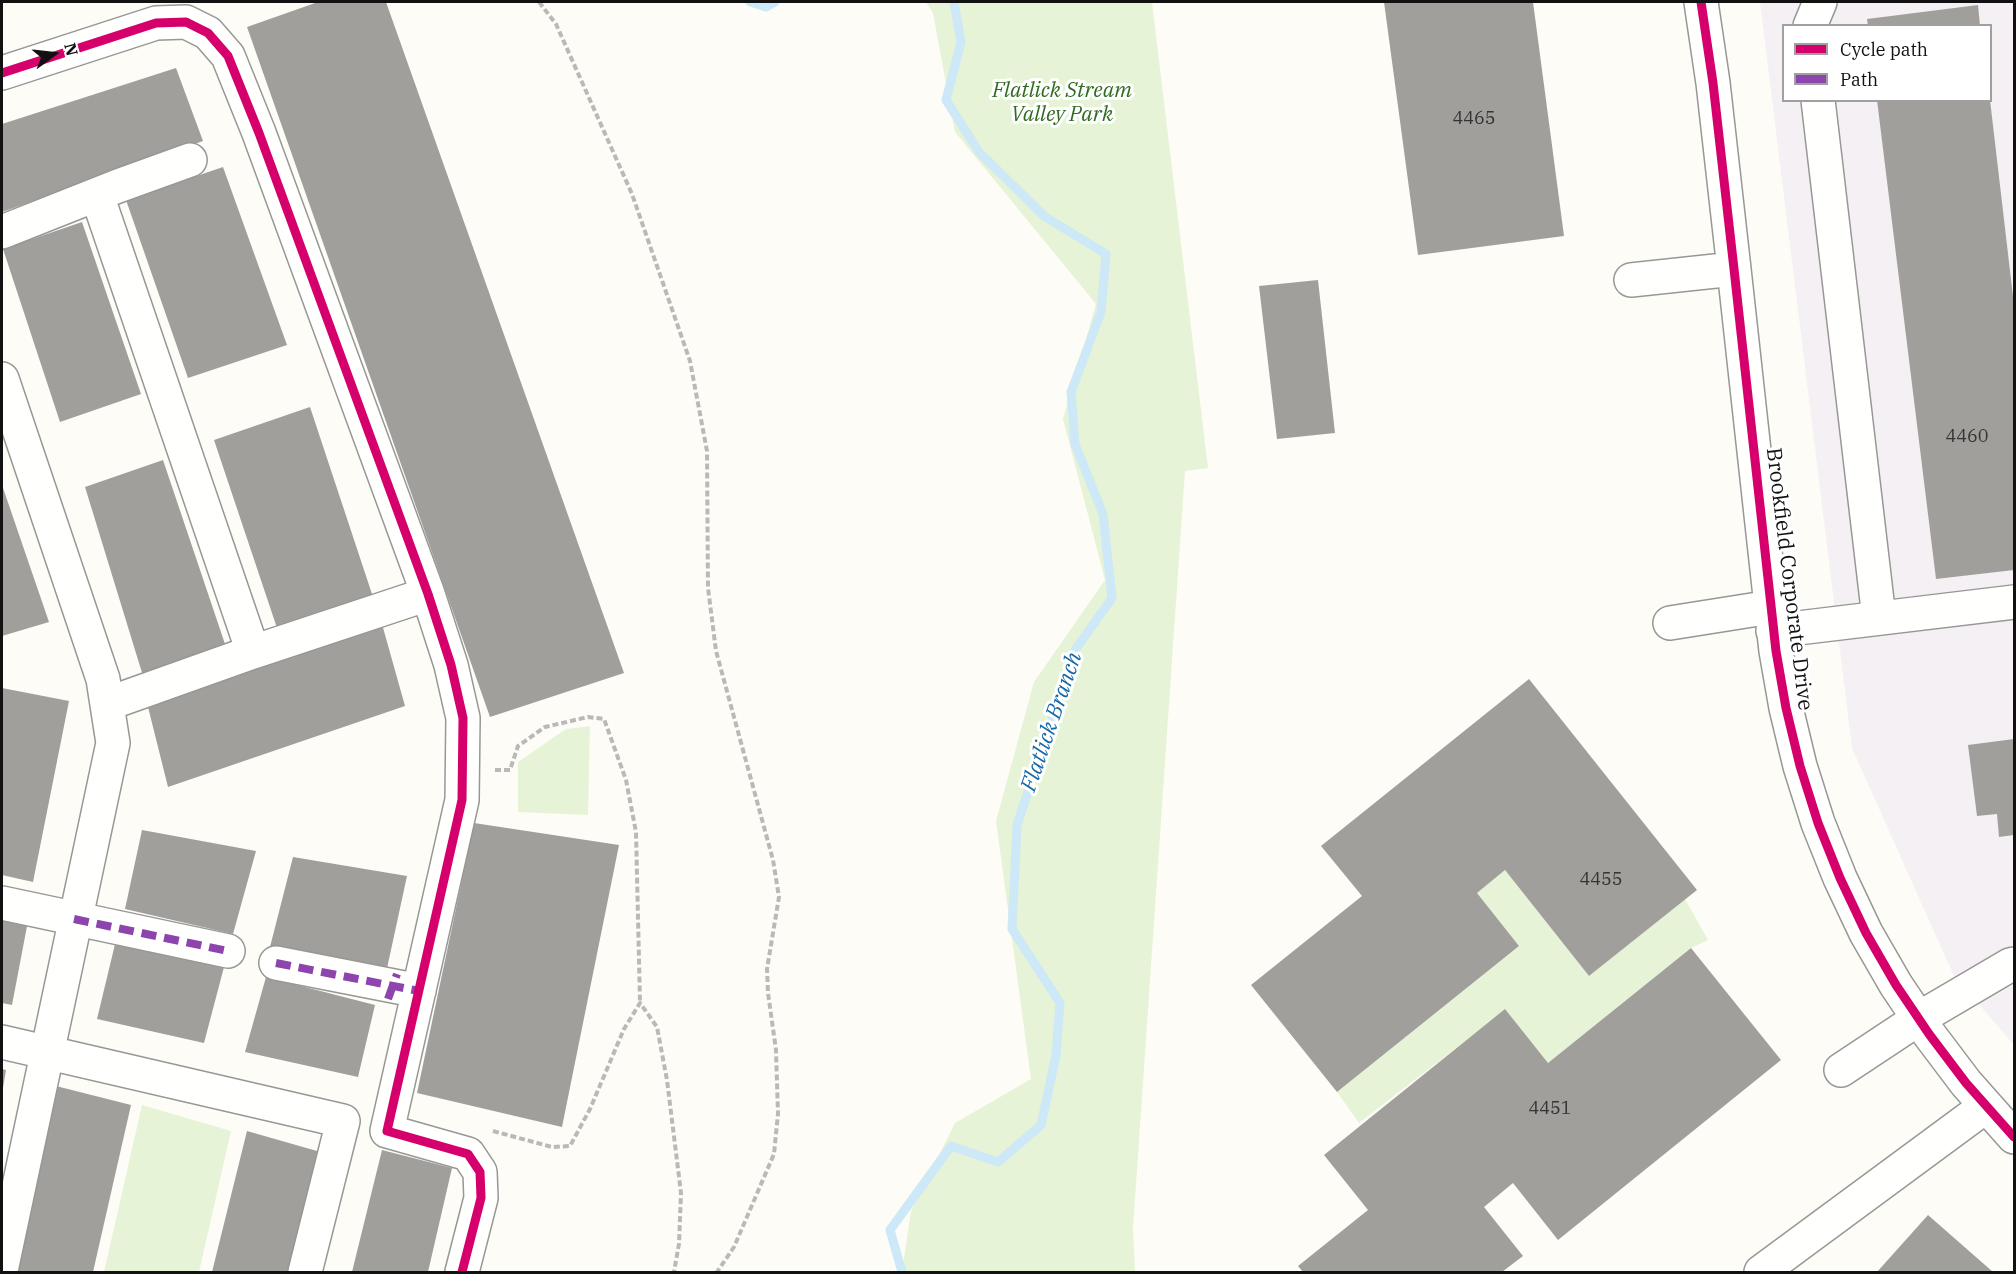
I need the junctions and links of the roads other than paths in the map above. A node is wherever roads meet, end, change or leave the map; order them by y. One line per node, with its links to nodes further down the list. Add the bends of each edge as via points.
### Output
1 (1701, 2): 9 (street, Brookfield Corporate Drive)
2 (1820, 2): 3 (street)
3 (1811, 24)
4 (2, 73): 12 (street, via 156,23 186,22 208,33 228,56)
5 (1818, 102): 14 (street)
6 (190, 160): 7 (street)
7 (97, 195): 8 (street); 17 (street)
8 (2, 232)
9 (1734, 269): 10 (street); 15 (street, Brookfield Corporate Drive)
10 (1631, 280)
11 (2, 379): 18 (street, via 103,679)
12 (428, 594): 17 (street); 24 (street, via 463,718 462,800)
13 (2014, 602): 14 (street)
14 (1879, 618): 15 (street)
15 (1772, 619): 16 (street); 25 (street, Brookfield Corporate Drive, via 1786,708 1818,823 1866,933)
16 (1670, 623)
17 (253, 652): 18 (street)
18 (107, 704): 20 (street, via 113,743)
19 (2, 903): 20 (street)
20 (74, 919): 21 (street); 27 (street)
21 (228, 951)
22 (276, 963): 24 (street)
23 (2014, 964): 25 (street)
24 (419, 991): 31 (street)
25 (1918, 1019): 28 (street); 29 (street, Brookfield Corporate Drive)
26 (2, 1042): 27 (street)
27 (46, 1052): 30 (street); 33 (street)
28 (1841, 1070)
29 (1986, 1106): 32 (street, Brookfield Corporate Drive); 37 (street)
30 (342, 1121): 31 (street); 35 (street)
31 (387, 1131): 36 (street, via 468,1154 480,1172 481,1198)
32 (2014, 1137)
33 (10, 1176): 34 (street)
34 (2, 1263)
35 (305, 1272)
36 (462, 1272)
37 (1761, 1272)

